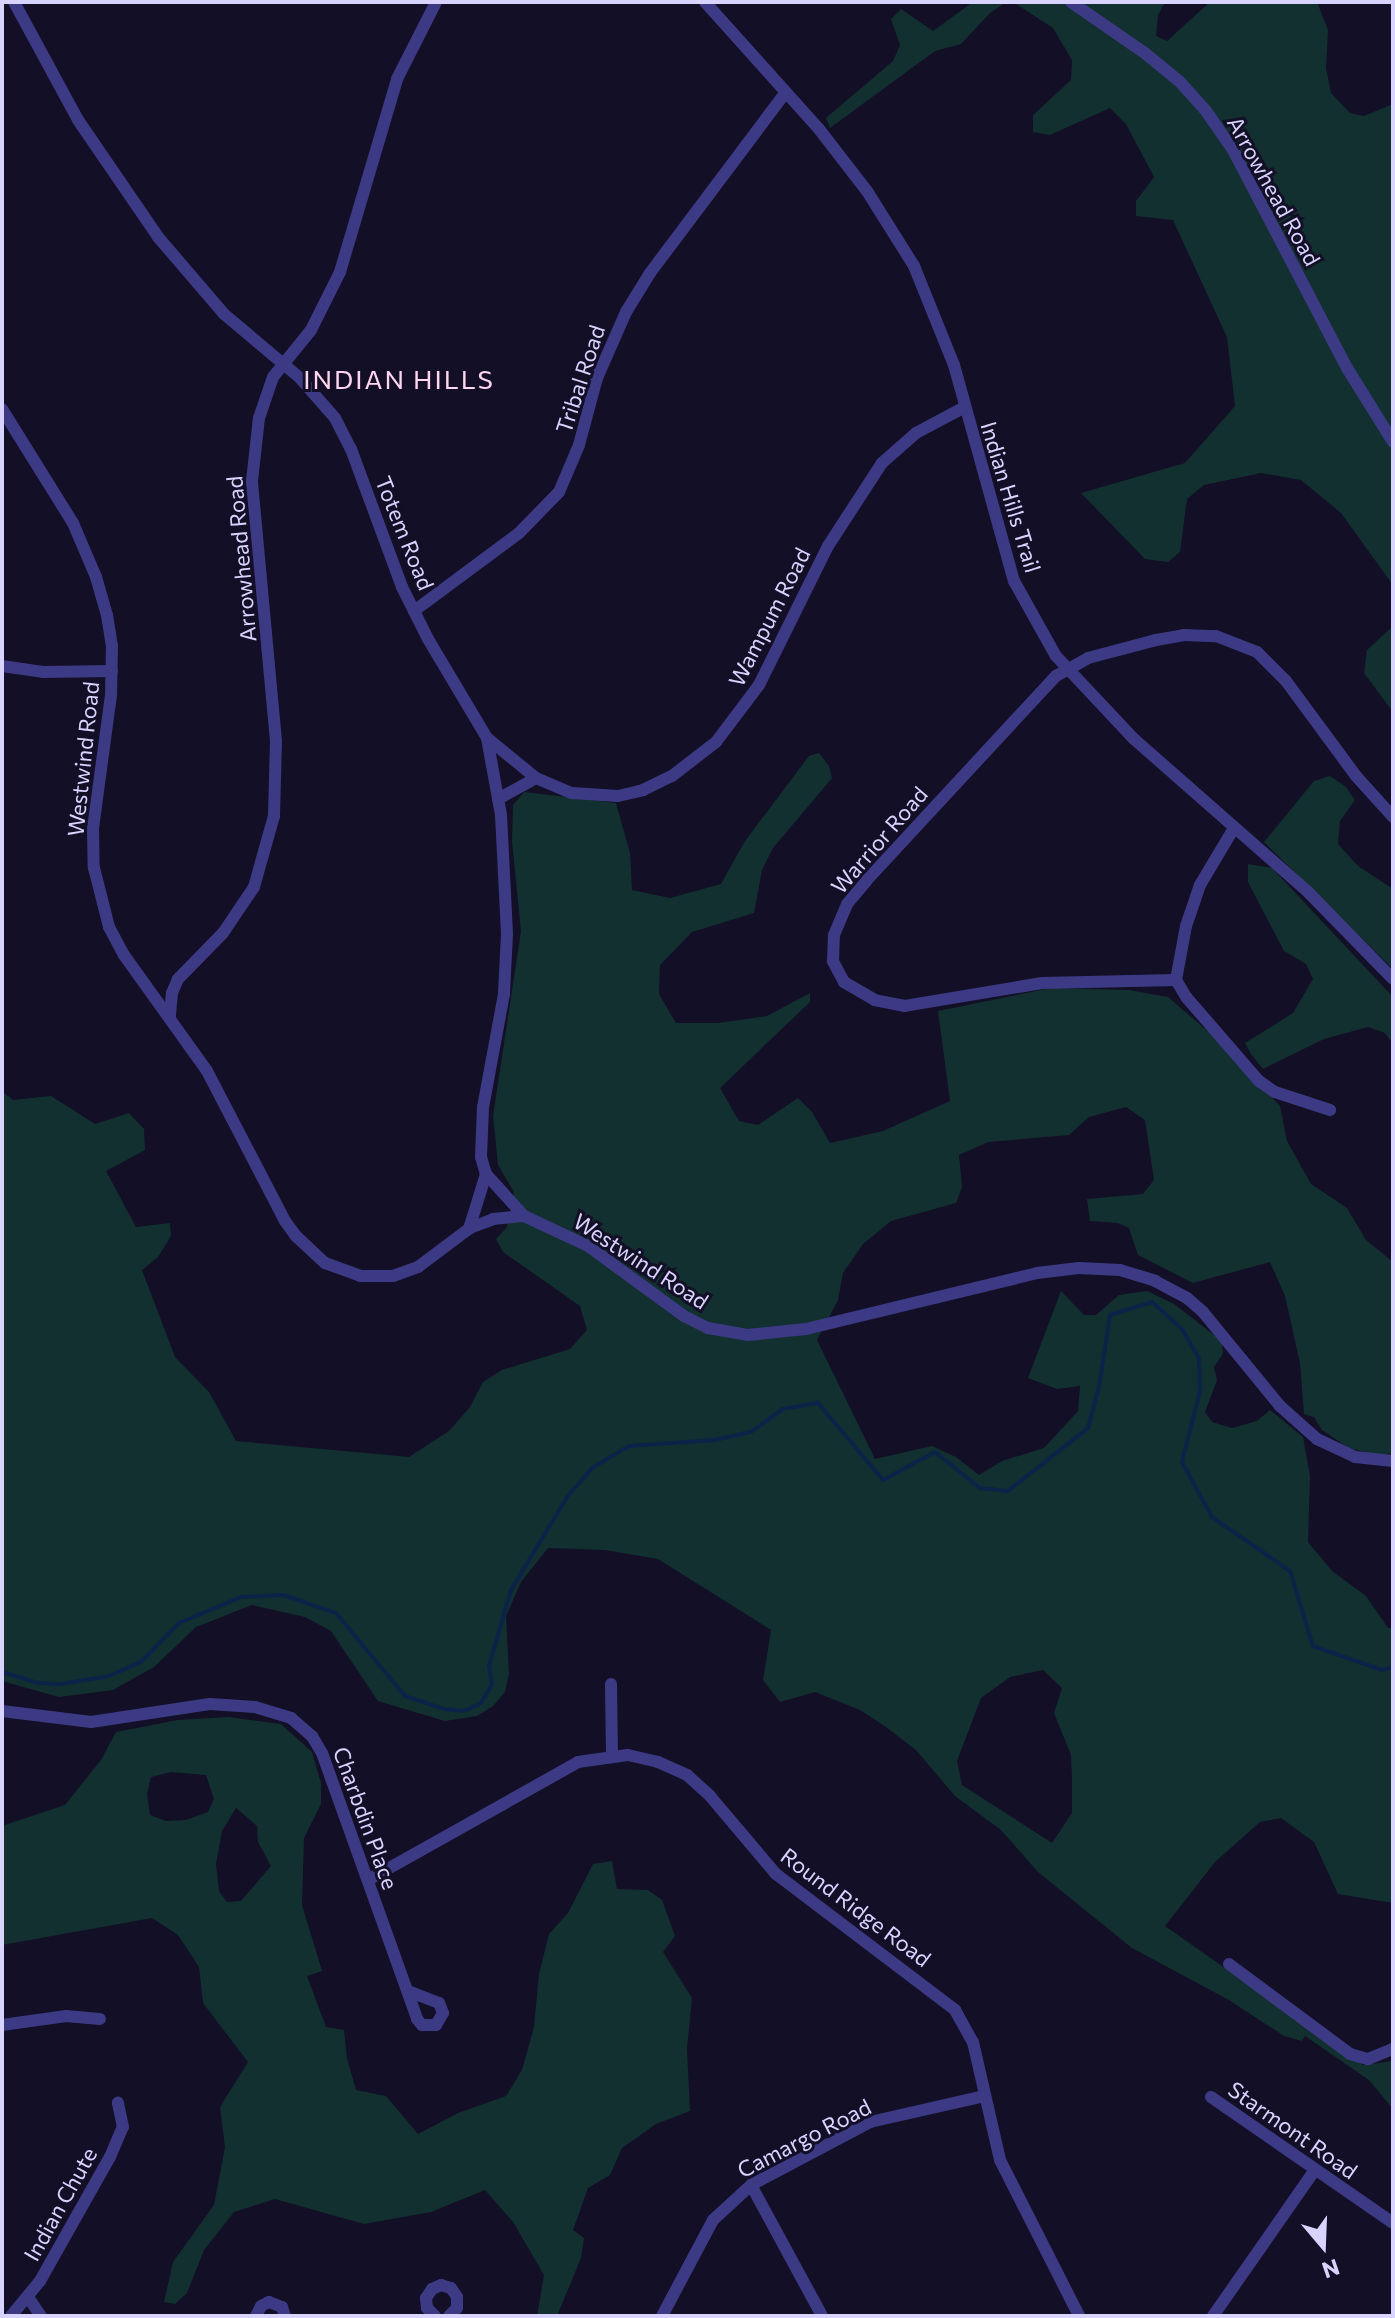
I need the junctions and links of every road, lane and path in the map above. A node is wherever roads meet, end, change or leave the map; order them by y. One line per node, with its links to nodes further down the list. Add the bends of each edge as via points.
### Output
1 (14, 2): 6 (street, Totem Road, via 78,120 158,237 224,314)
2 (436, 2): 6 (street, Arrowhead Road, via 397,79 340,272 311,330)
3 (705, 2): 5 (street, Indian Hills Trail)
4 (1071, 2): 9 (street, Arrowhead Road, via 1146,54 1206,111 1241,164 1347,368)
5 (786, 92): 7 (street, Indian Hills Trail, via 867,191 914,266 954,365); 10 (street, Tribal Road, via 626,312 597,378 579,445 559,492 519,533)
6 (283, 365): 10 (street, Totem Road, via 335,418); 19 (street, Arrowhead Road, via 265,396 252,467 276,741 274,816 260,872 246,901)
7 (963, 408): 12 (street, Indian Hills Trail, via 1014,581); 15 (street, Wampum Road, via 916,433 882,463 828,546 759,685 697,759 655,785 618,796 572,793)
8 (2, 409): 13 (street, Westwind Road, via 86,551 107,615)
9 (1393, 442)
10 (414, 611): 14 (street, Totem Road)
11 (2, 666): 13 (street, via 43,672)
12 (1067, 669): 17 (street, via 1088,658 1183,635 1238,642 1272,665); 18 (street, Indian Hills Trail, via 1134,739); 21 (street, Warrior Road, via 847,904 834,935 836,969 862,995 905,1006 1042,983)
13 (112, 671): 22 (street, Westwind Road, via 93,829 94,868 109,927)
14 (487, 738): 15 (street, Wampum Road); 16 (street, Totem Road)
15 (536, 778): 16 (street)
16 (498, 799): 25 (street, Totem Road, via 507,934 504,994 480,1129)
17 (1393, 817)
18 (1234, 828): 20 (street, Indian Hills Trail, via 1309,893); 21 (street, via 1200,885)
19 (178, 979): 22 (street, via 158,985); 23 (street)
20 (1393, 979)
21 (1176, 980): 24 (street, via 1259,1081 1275,1092)
22 (143, 982): 23 (street, Westwind Road)
23 (170, 1015): 27 (street, Westwind Road, via 207,1071 285,1221 325,1263 360,1276 393,1276 418,1267)
24 (1330, 1110)
25 (486, 1174): 26 (street); 27 (street, Totem Road)
26 (524, 1216): 27 (street, Westwind Road, via 493,1219); 28 (street, Westwind Road, via 588,1246 684,1316 708,1328 748,1335 806,1329 1058,1270 1100,1267 1140,1275 1172,1289 1203,1312 1280,1406 1317,1439 1355,1457)
27 (469, 1229)
28 (1393, 1461)
29 (611, 1684): 31 (street)
30 (2, 1711): 32 (street, Charbdin Place, via 91,1722 210,1704 255,1707 291,1718 317,1743)
31 (612, 1755): 32 (street, Round Ridge Road, via 567,1766); 38 (street, Round Ridge Road, via 643,1757 687,1775 776,1874 945,2000 969,2031)
32 (368, 1880): 34 (street, Charbdin Place)
33 (1229, 1964): 37 (street, via 1350,2054 1368,2059)
34 (408, 1991)
35 (100, 2019): 36 (street, via 66,2016)
36 (2, 2025)
37 (1393, 2049)
38 (984, 2096): 42 (street, Camargo Road, via 870,2122); 53 (street, Round Ridge Road, via 1004,2171)
39 (1211, 2097): 41 (street, Starmont Road)
40 (118, 2103): 44 (street, Indian Chute, via 121,2134)
41 (1315, 2170): 43 (street, Starmont Road); 54 (street)
42 (751, 2185): 51 (street, Camargo Road, via 713,2220); 52 (street)
43 (1393, 2223)
44 (28, 2297): 45 (street, Indian Chute); 46 (street)
45 (11, 2316)
46 (41, 2316)
47 (256, 2316): 48 (street, via 269,2302 282,2307)
48 (285, 2316)
49 (434, 2316): 50 (street, via 426,2298 441,2285 457,2297 457,2308)
50 (449, 2316)
51 (662, 2316)
52 (822, 2316)
53 (1079, 2316)
54 (1213, 2316)

